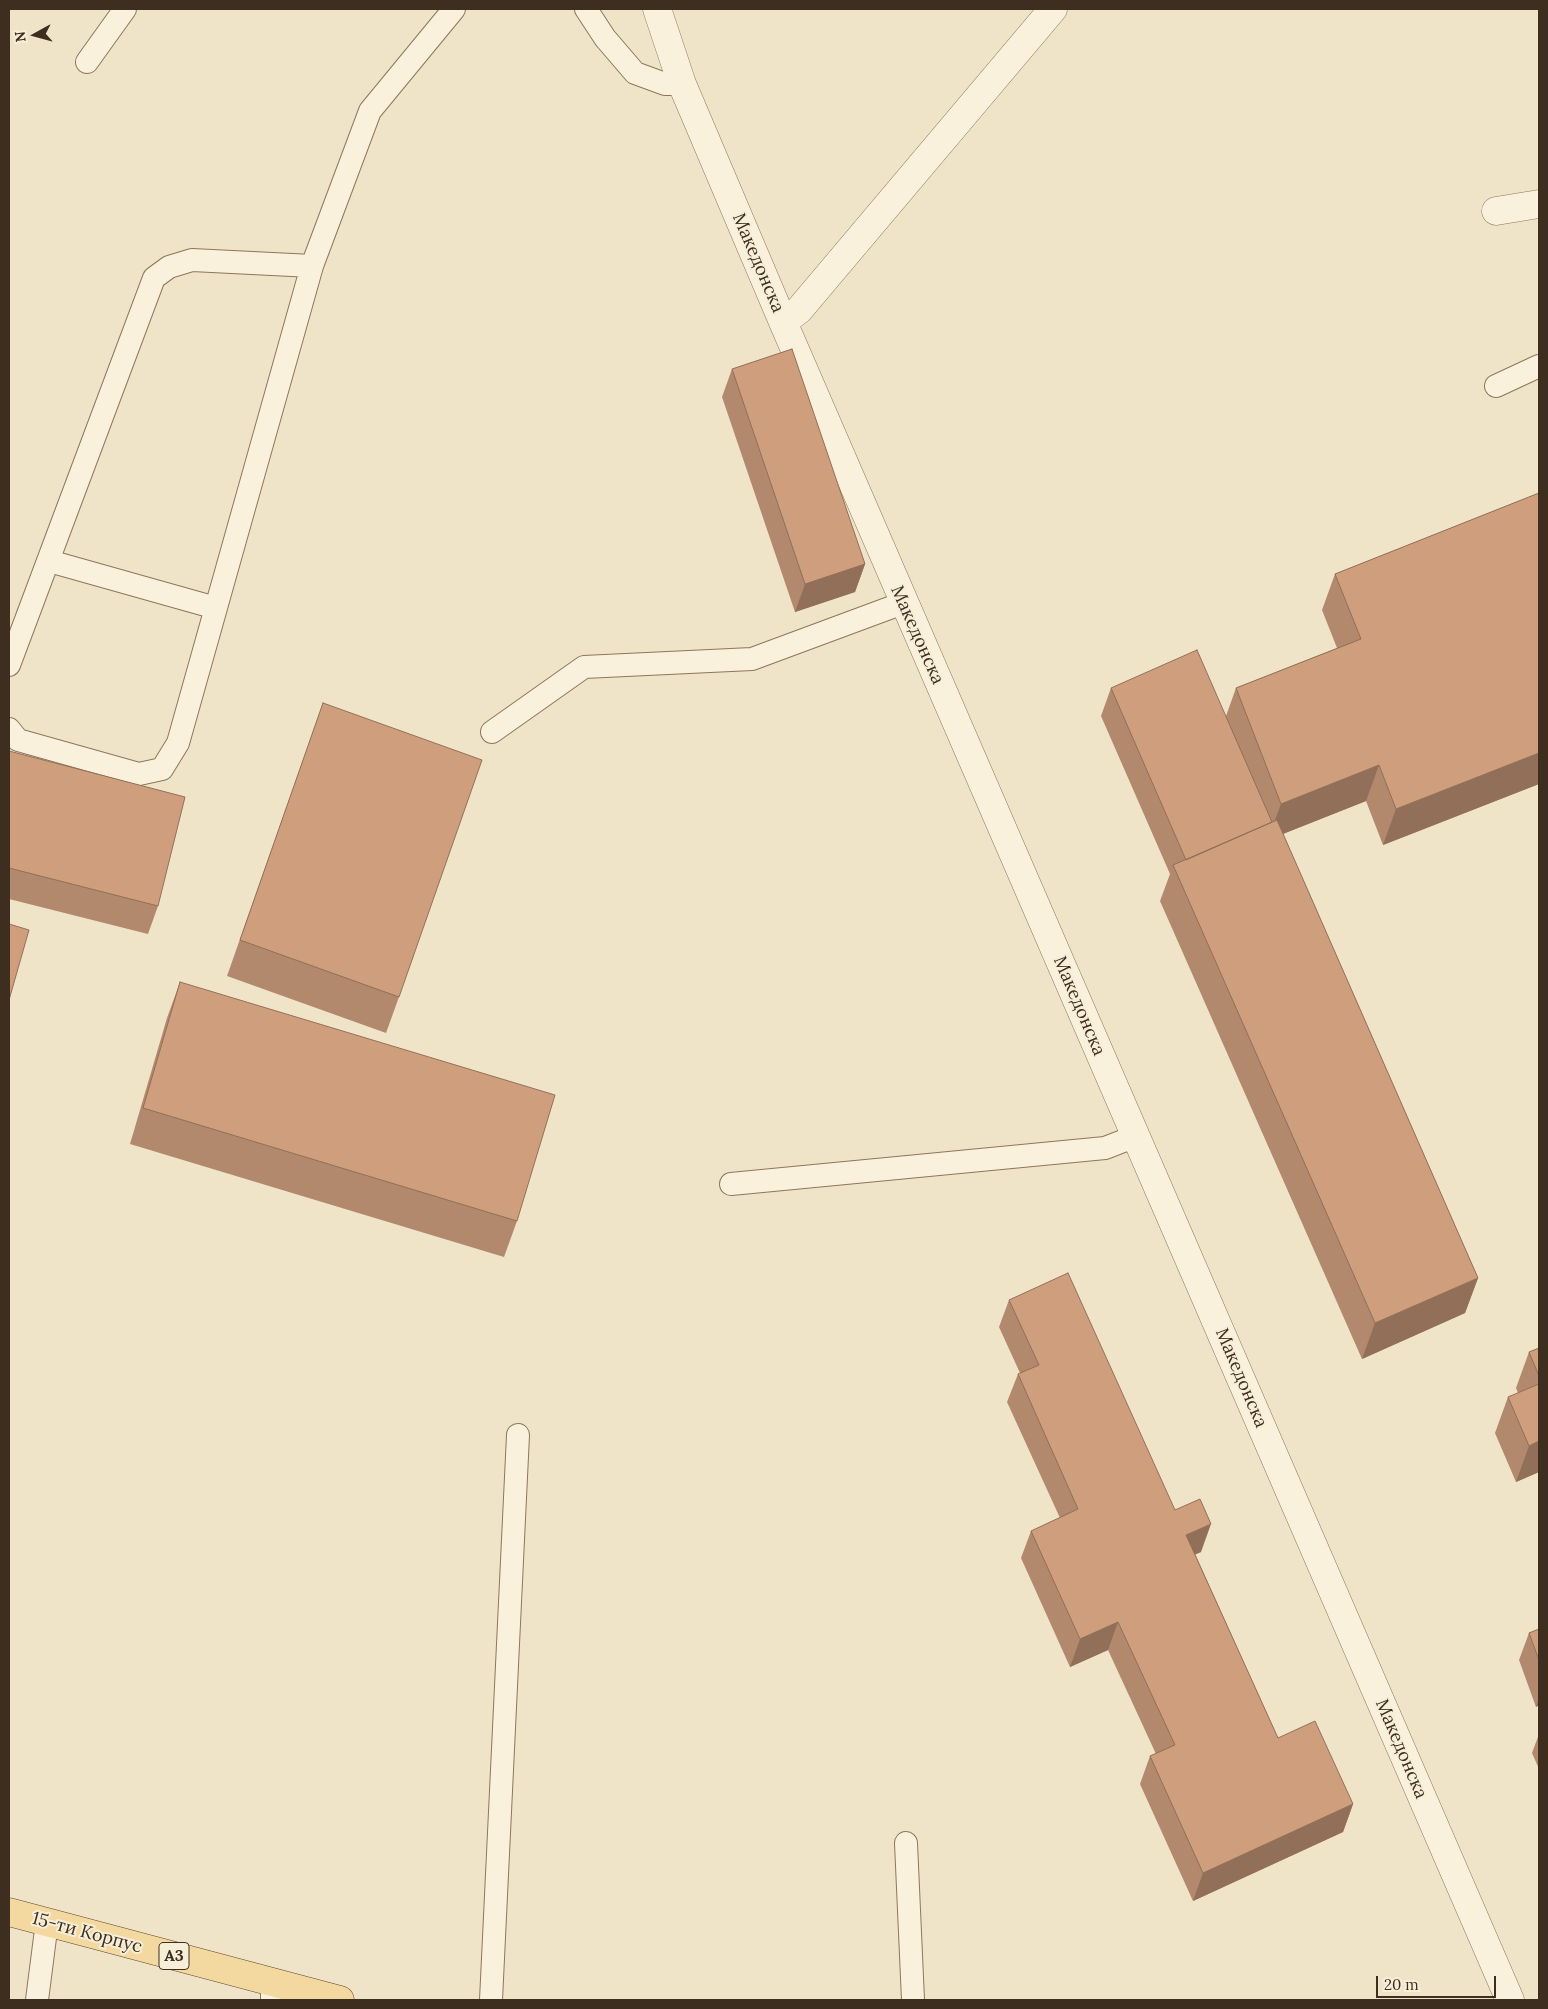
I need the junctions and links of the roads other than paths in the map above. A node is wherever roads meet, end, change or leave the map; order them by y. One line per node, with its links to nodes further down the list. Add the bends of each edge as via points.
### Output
1 (124, 9): 6 (lane)
2 (454, 9): 10 (lane, via 370,110)
3 (586, 9): 7 (lane, via 635,73 665,84)
4 (657, 9): 7 (street, Македонска)
5 (1054, 9): 11 (street, via 799,310)
6 (87, 62)
7 (682, 84): 11 (street, Македонска)
8 (1539, 204): 9 (street)
9 (1496, 211)
10 (312, 266): 14 (lane, via 192,260 168,267 154,278); 16 (lane)
11 (783, 322): 15 (street, Македонска)
12 (1539, 366): 13 (lane)
13 (1496, 386)
14 (49, 560): 16 (lane); 17 (lane)
15 (903, 603): 19 (lane, via 752,659 584,666); 20 (street, Македонска)
16 (216, 608): 18 (lane, via 178,743 162,769 139,774 18,740)
17 (9, 665)
18 (9, 729)
19 (492, 732)
20 (1136, 1136): 21 (lane, via 1104,1148); 31 (street, Македонска)
21 (731, 1184)
22 (518, 1435): 29 (lane)
23 (906, 1843): 30 (lane)
24 (9, 1912): 25 (main road, 15-ти Корпус / A3)
25 (47, 1922): 26 (main road, 15-ти Корпус / A3); 27 (lane)
26 (272, 1991): 28 (main road, 15-ти Корпус / A3)
27 (37, 2000)
28 (340, 2000)
29 (491, 2000)
30 (913, 2000)
31 (1510, 2000)

